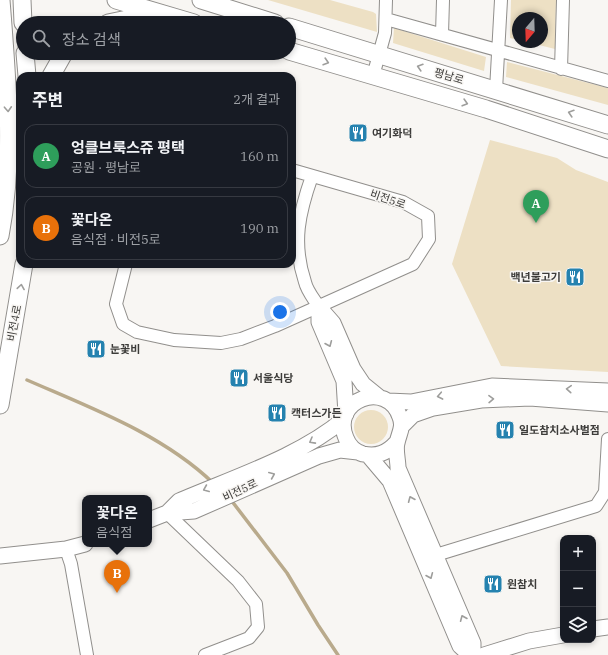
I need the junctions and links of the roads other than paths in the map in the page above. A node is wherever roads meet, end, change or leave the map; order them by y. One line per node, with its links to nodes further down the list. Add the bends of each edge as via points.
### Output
1 (1, 0): 30 (main road, one-way to 30, via 10,144 8,185)
2 (22, 0): 9 (main road)
3 (116, 0): 10 (main road)
4 (201, 0): 11 (main road)
5 (386, 0): 12 (street)
6 (443, 0): 14 (street)
7 (501, 0): 15 (street)
8 (563, 0): 20 (street)
9 (23, 16)
10 (170, 16)
11 (252, 16)
12 (386, 19): 14 (street); 17 (street)
13 (296, 29): 17 (main road, 평남로)
14 (442, 34): 15 (street)
15 (500, 52): 20 (street); 25 (street)
16 (296, 53): 23 (main road, 평남로, one-way to 23)
17 (379, 55): 23 (street); 25 (main road, 평남로, one-way to 17)
18 (26, 60): 21 (main road)
19 (60, 60): 22 (main road)
20 (561, 69): 24 (street)
21 (27, 72)
22 (53, 72)
23 (373, 76): 27 (main road, 평남로, one-way to 27)
24 (608, 81)
25 (496, 90): 26 (main road, 평남로, one-way to 25)
26 (608, 125)
27 (608, 149)
28 (296, 171): 29 (street, 비전5로)
29 (312, 176): 33 (street, via 298,222 297,248 305,283); 33 (street, 비전5로, via 403,202 428,216 429,239 413,264)
30 (0, 236)
31 (23, 268): 37 (main road, 비전4로, one-way to 31)
32 (125, 268): 33 (street, 비전5로, via 116,304 123,324 137,332 167,339 201,343 241,339)
33 (319, 307): 35 (street, via 333,323 353,369 363,384); 38 (street, one-way to 38, via 319,322 344,380)
34 (608, 391): 35 (street, one-way to 35, via 492,386 410,402)
35 (383, 399): 38 (street, via 369,397 359,400 351,405); 39 (street, via 395,408)
36 (608, 404): 39 (street, one-way to 36, via 413,415 433,408 481,400 530,398)
37 (0, 405)
38 (345, 416): 42 (street, via 345,437); 43 (street, 비전5로, one-way to 43, via 329,432)
39 (402, 426): 41 (street)
40 (608, 439): 49 (street, via 605,492 596,506)
41 (396, 444): 42 (street, via 381,454); 49 (street, one-way to 41, via 398,468)
42 (363, 454): 43 (street, 비전5로, one-way to 42, via 340,450); 49 (street, via 390,481)
43 (232, 486): 44 (street, 비전5로, one-way to 44, via 184,498); 44 (street, 비전5로, via 197,510)
44 (167, 513): 45 (street, 비전5로); 54 (street, via 238,581 256,604 258,627 249,638)
45 (152, 519)
46 (82, 545): 47 (street)
47 (66, 549): 48 (street); 53 (street)
48 (0, 556)
49 (429, 557): 55 (street, one-way to 55, via 460,646); 56 (street, one-way to 49, via 473,644)
50 (608, 627): 51 (street)
51 (596, 629)
52 (560, 636): 57 (street, via 529,641)
53 (87, 655)
54 (205, 655)
55 (470, 655)
56 (473, 655)
57 (484, 655)

